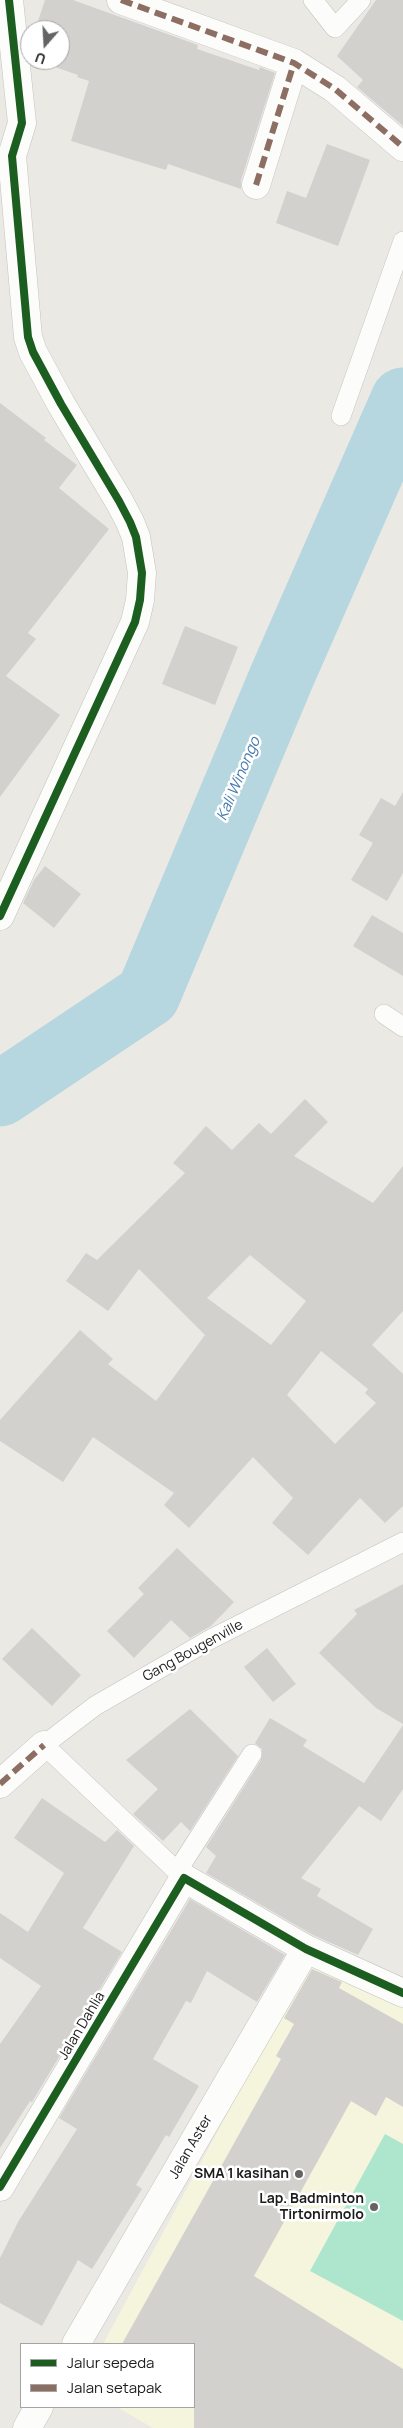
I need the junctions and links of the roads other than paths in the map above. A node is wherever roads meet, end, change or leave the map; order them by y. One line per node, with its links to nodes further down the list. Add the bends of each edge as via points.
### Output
1 (9, 0): 10 (street, via 22,123 12,156 28,337 61,404 126,515 136,537 142,574 135,622)
2 (121, 0): 5 (street)
3 (313, 0): 4 (lane, via 335,28)
4 (361, 0)
5 (294, 63): 6 (street, via 335,89); 7 (street)
6 (403, 147)
7 (256, 185)
8 (403, 241): 9 (lane)
9 (341, 416)
10 (0, 916)
11 (384, 1014): 12 (lane)
12 (403, 1027)
13 (403, 1542): 14 (lane, Gang Bougenville, via 211,1640 95,1706)
14 (49, 1750): 16 (street, Gang Bougenville); 17 (lane)
15 (252, 1754): 17 (lane)
16 (0, 1784)
17 (181, 1874): 18 (street); 20 (street, Jalan Dahlia)
18 (306, 1949): 19 (street); 21 (street, Jalan Aster)
19 (403, 1993)
20 (0, 2187)
21 (77, 2343)
22 (38, 2408): 23 (street)
23 (27, 2428)

